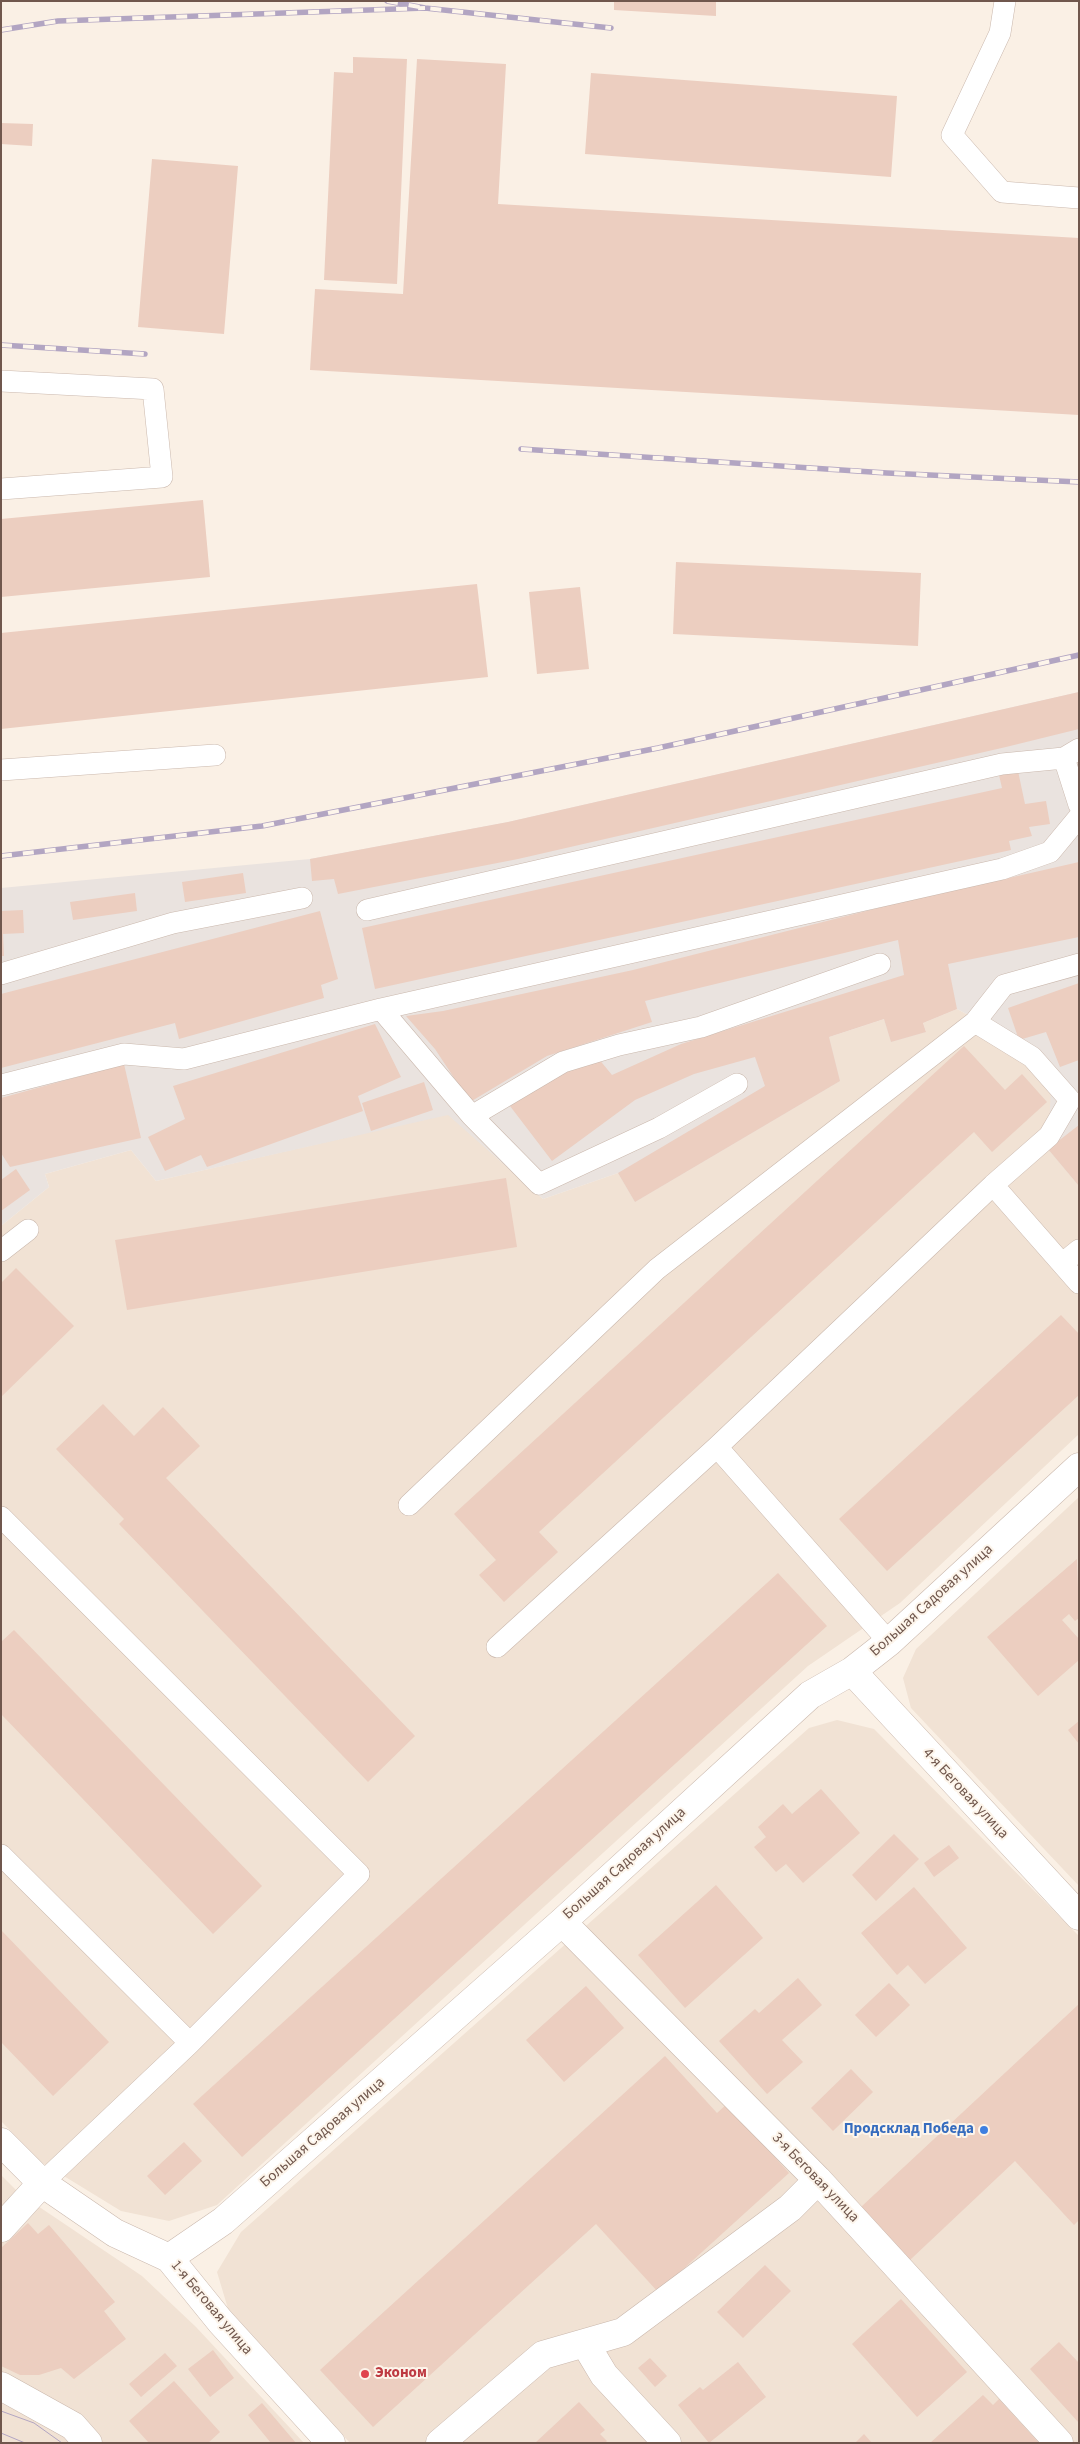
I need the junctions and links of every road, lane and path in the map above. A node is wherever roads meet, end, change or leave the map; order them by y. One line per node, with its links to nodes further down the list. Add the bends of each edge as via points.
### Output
1 (1005, 1): 2 (lane, via 1000,33 952,135 1002,192)
2 (1079, 198)
3 (1, 381): 4 (lane, via 153,389 162,477)
4 (1, 489)
5 (1071, 753): 8 (lane); 11 (lane, via 1002,764)
6 (215, 755): 7 (lane)
7 (1, 770)
8 (1079, 805)
9 (1079, 817): 15 (lane, via 1050,852 1002,869)
10 (302, 898): 14 (lane, via 173,923)
11 (367, 910)
12 (880, 964): 20 (lane, via 701,1027 619,1045 563,1062)
13 (1079, 964): 16 (lane, via 1004,985)
14 (1, 974)
15 (381, 1009): 18 (lane, via 184,1059 124,1054); 20 (lane)
16 (974, 1022): 19 (lane, via 1032,1058); 28 (lane, via 657,1269)
17 (737, 1084): 20 (lane, via 660,1128 539,1184)
18 (1, 1085)
19 (1075, 1098): 21 (lane, via 1050,1136)
20 (472, 1116)
21 (993, 1185): 24 (lane); 26 (lane)
22 (28, 1230): 23 (lane)
23 (1, 1251)
24 (1071, 1256): 25 (lane)
25 (1079, 1283)
26 (718, 1447): 30 (lane); 31 (lane)
27 (1079, 1467): 30 (street, Большая Садовая улица)
28 (409, 1506)
29 (1, 1516): 36 (lane, via 359,1874)
30 (889, 1642): 32 (street, Большая Садовая улица)
31 (497, 1647)
32 (852, 1671): 34 (street, 4-я Беговая улица); 35 (street, Большая Садовая улица, via 810,1696)
33 (1, 1855): 36 (lane)
34 (1079, 1916)
35 (562, 1922): 38 (street, 3-я Беговая улица); 41 (street, Большая Садовая улица, via 223,2221)
36 (190, 2043): 39 (lane)
37 (1, 2142): 39 (street, 1-я Беговая улица)
38 (818, 2180): 42 (street, via 790,2208 623,2332); 48 (street, 3-я Беговая улица)
39 (42, 2183): 40 (street); 41 (street, 1-я Беговая улица, via 115,2233)
40 (1, 2228)
41 (169, 2258): 45 (street, 1-я Беговая улица, via 220,2321)
42 (586, 2344): 46 (street, via 543,2355); 47 (street, via 604,2375)
43 (1, 2386): 44 (street, via 73,2426)
44 (88, 2443)
45 (331, 2443)
46 (440, 2443)
47 (667, 2443)
48 (1059, 2443)

